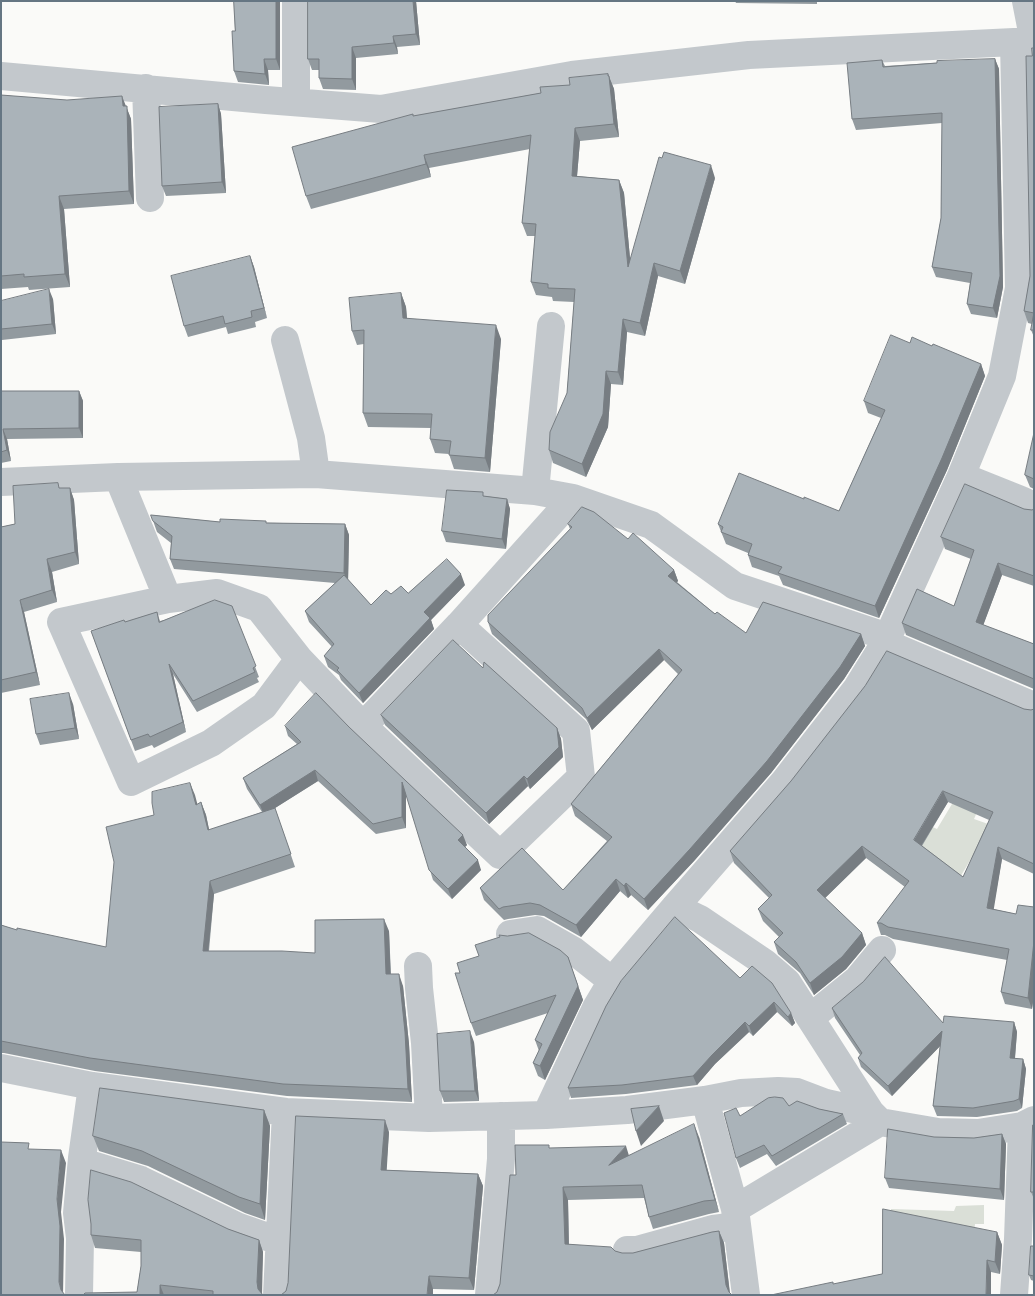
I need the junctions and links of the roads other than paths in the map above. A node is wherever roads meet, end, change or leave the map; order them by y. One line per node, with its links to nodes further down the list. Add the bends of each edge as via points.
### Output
1 (296, 1): 6 (street)
2 (1026, 1): 3 (street, via 1034,42)
3 (1014, 42): 6 (street, via 749,55 572,76 381,109); 11 (street, via 1019,288 1002,376)
4 (1, 76): 5 (street)
5 (146, 88): 6 (street); 7 (street)
6 (296, 102)
7 (150, 198)
8 (551, 326): 14 (street)
9 (285, 340): 10 (street, via 312,438)
10 (316, 474): 12 (street); 14 (street)
11 (961, 476): 16 (street); 19 (street)
12 (118, 477): 13 (street); 17 (street)
13 (1, 482)
14 (535, 491): 15 (street)
15 (573, 498): 18 (street); 19 (street, via 651,525 735,586 876,633)
16 (1034, 506)
17 (168, 599): 20 (street, via 217,593 259,608); 20 (street, via 61,622 131,782 211,743 264,706)
18 (459, 625): 22 (street); 22 (street, via 576,731 581,777 500,855)
19 (885, 643): 21 (street); 23 (street, via 857,688 783,783)
20 (299, 659): 22 (street)
21 (1034, 706)
22 (363, 726)
23 (675, 906): 27 (street); 28 (street, via 765,963 787,982)
24 (510, 934): 27 (street, via 537,930 574,951)
25 (882, 950): 28 (street, via 856,980)
26 (418, 966): 36 (street)
27 (612, 981): 33 (street)
28 (810, 1018): 35 (street)
29 (1, 1068): 30 (street)
30 (92, 1086): 32 (street); 38 (street)
31 (705, 1100): 33 (street, via 627,1110); 35 (street, via 740,1093 797,1092); 39 (street)
32 (286, 1112): 36 (street); 40 (street)
33 (546, 1115): 34 (street)
34 (501, 1116): 36 (street); 44 (street, via 501,1159)
35 (876, 1117): 37 (street, via 938,1132 978,1133); 39 (street)
36 (429, 1118)
37 (1028, 1123): 46 (street)
38 (82, 1162): 40 (street, via 141,1180 239,1227); 42 (street, via 77,1213)
39 (736, 1218): 41 (street, via 713,1229); 45 (street)
40 (280, 1241): 43 (street)
41 (627, 1250)
42 (79, 1295)
43 (277, 1295)
44 (489, 1295)
45 (746, 1295)
46 (1014, 1295)

